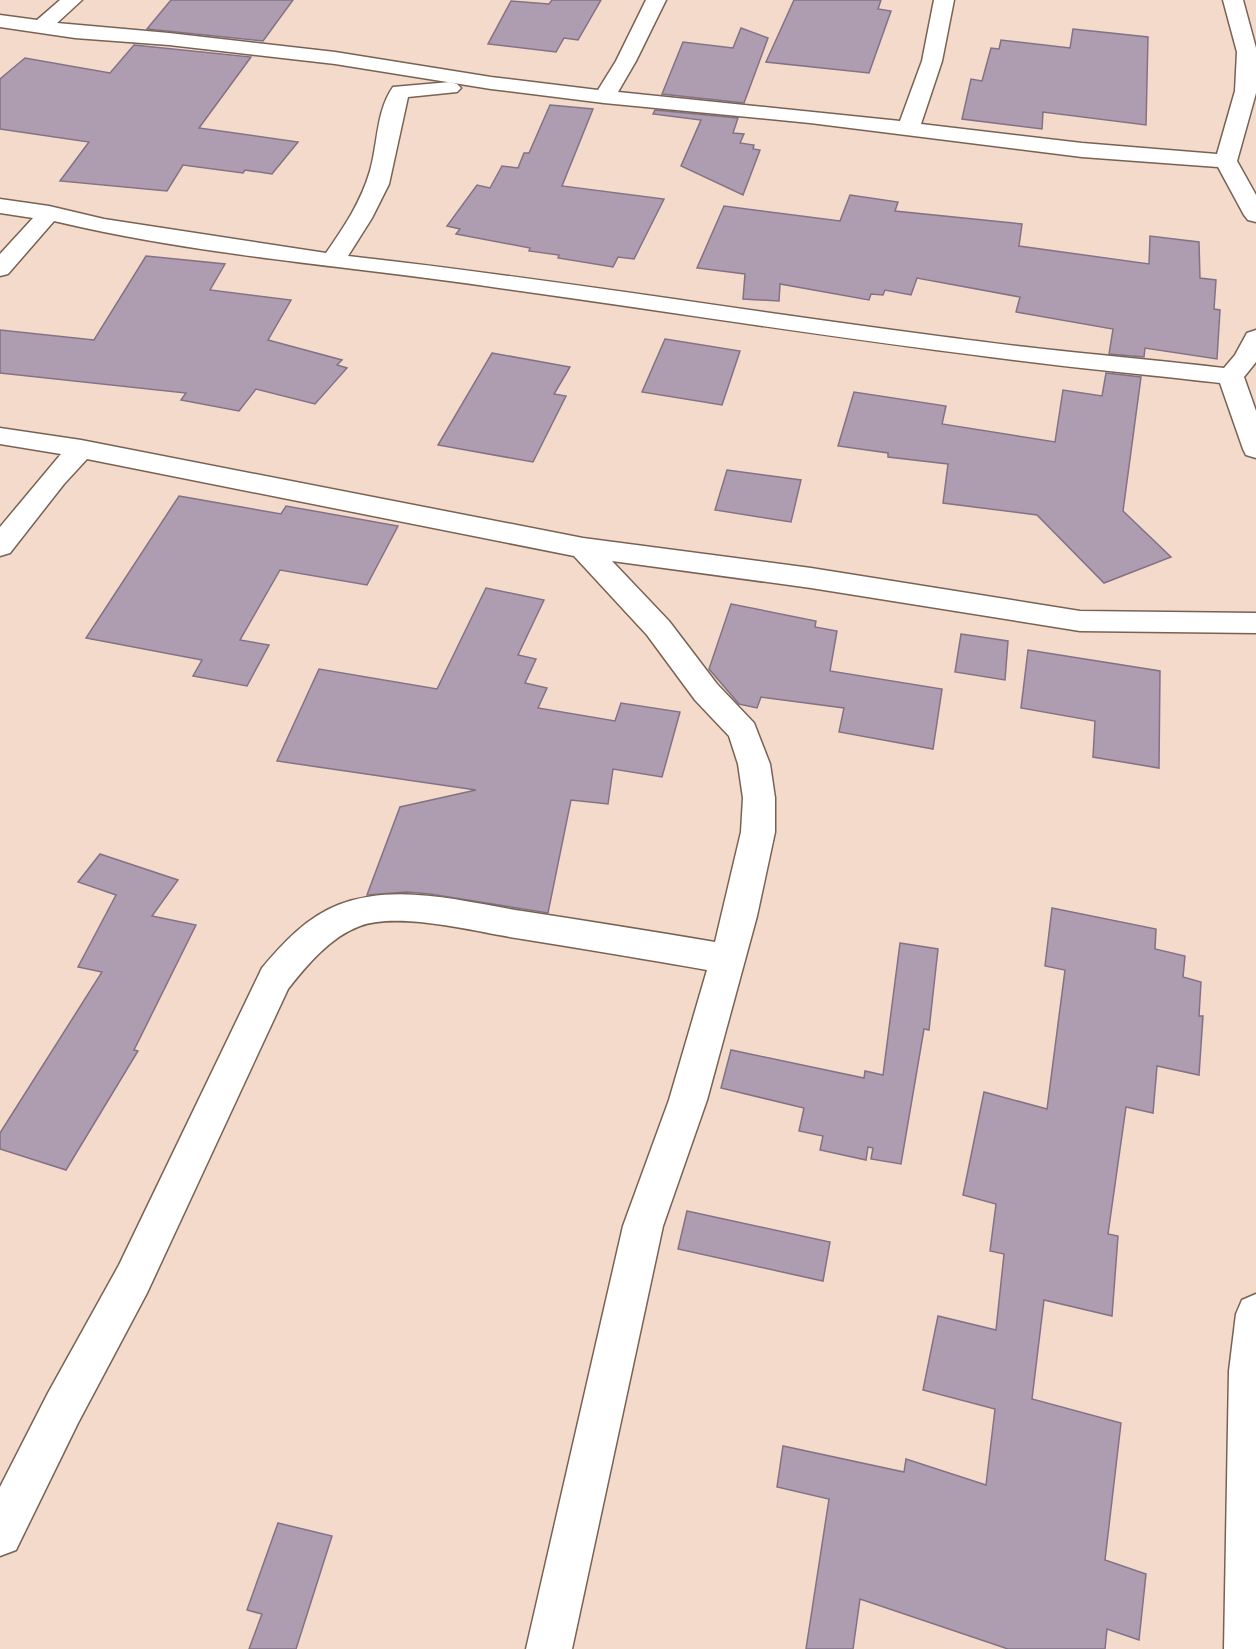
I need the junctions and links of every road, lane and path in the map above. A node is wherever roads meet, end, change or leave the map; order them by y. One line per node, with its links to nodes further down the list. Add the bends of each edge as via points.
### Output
1 (72, 0): 6 (street)
2 (656, 0): 11 (street)
3 (944, 0): 12 (street, via 932,61)
4 (1233, 0): 7 (street)
5 (0, 21): 6 (street)
6 (40, 28): 8 (street)
7 (1252, 51): 13 (street, via 1246,91)
8 (365, 63): 9 (street); 10 (street, via 388,68)
9 (491, 83): 10 (street); 11 (street)
10 (400, 91): 18 (street, via 392,109 381,173 362,216)
11 (604, 97): 12 (street)
12 (909, 128): 13 (street, via 1104,152)
13 (1226, 161): 14 (street)
14 (1249, 195): 17 (street)
15 (0, 206): 16 (street)
16 (49, 213): 18 (street); 19 (street)
17 (1256, 215)
18 (332, 261): 21 (street, via 496,280 1016,353)
19 (0, 269)
20 (1256, 338): 21 (street)
21 (1231, 376): 24 (street)
22 (0, 436): 23 (street)
23 (81, 449): 25 (street); 26 (street)
24 (1256, 449)
25 (0, 546)
26 (583, 548): 27 (street, via 811,578 1080,621); 28 (street, via 658,628 706,692 743,731 754,764 758,832)
27 (1256, 623)
28 (728, 959): 31 (street, via 394,907 351,914 295,953 275,980 133,1279); 32 (street, via 688,1100 643,1226)
29 (1256, 1314): 30 (street, via 1250,1371)
30 (1253, 1437): 33 (street)
31 (0, 1534)
32 (549, 1649)
33 (1247, 1649)

